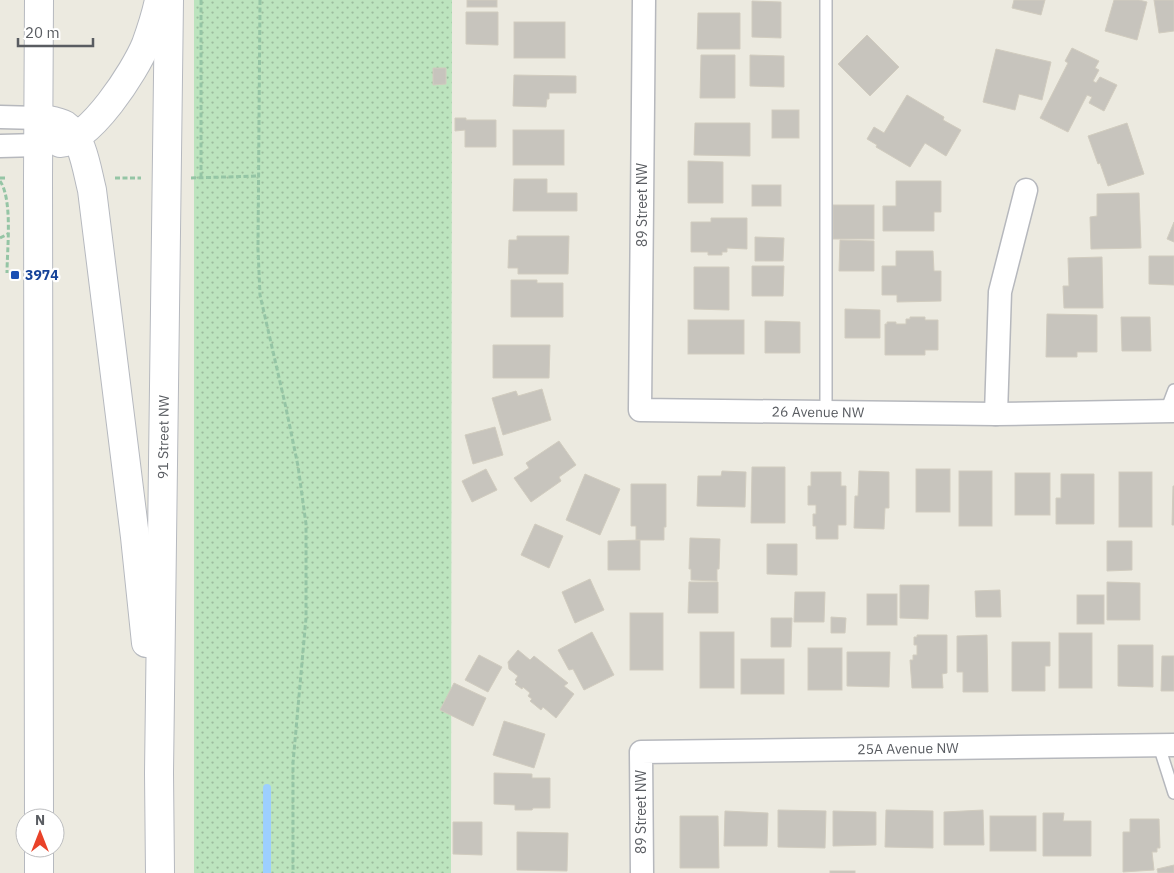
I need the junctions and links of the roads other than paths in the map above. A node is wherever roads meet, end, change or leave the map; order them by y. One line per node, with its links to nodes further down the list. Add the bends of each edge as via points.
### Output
1 (39, 0): 7 (main road)
2 (159, 0): 8 (main road, via 139,58 118,92)
3 (169, 0): 19 (main road, 91 Street NW)
4 (644, 0): 13 (street, 89 Street NW)
5 (826, 0): 15 (lane)
6 (0, 117): 7 (street)
7 (38, 118): 8 (main road, via 65,125); 9 (main road)
8 (77, 138): 9 (main road, via 65,143); 19 (main road, via 92,190 135,537)
9 (39, 145): 10 (street); 21 (main road)
10 (0, 146)
11 (1026, 190): 16 (street, via 1000,292)
12 (1174, 390): 14 (lane)
13 (640, 410): 15 (street, 26 Avenue NW)
14 (1170, 411): 16 (street, 26 Avenue NW)
15 (826, 412): 16 (street, 26 Avenue NW)
16 (996, 414)
17 (1166, 745): 18 (street, 25A Avenue NW); 20 (lane)
18 (641, 752): 25 (street, 89 Street NW)
19 (159, 774): 24 (main road, 91 Street NW)
20 (1174, 793)
21 (39, 808)
22 (39, 858): 23 (main road)
23 (39, 873)
24 (160, 873)
25 (642, 873)

